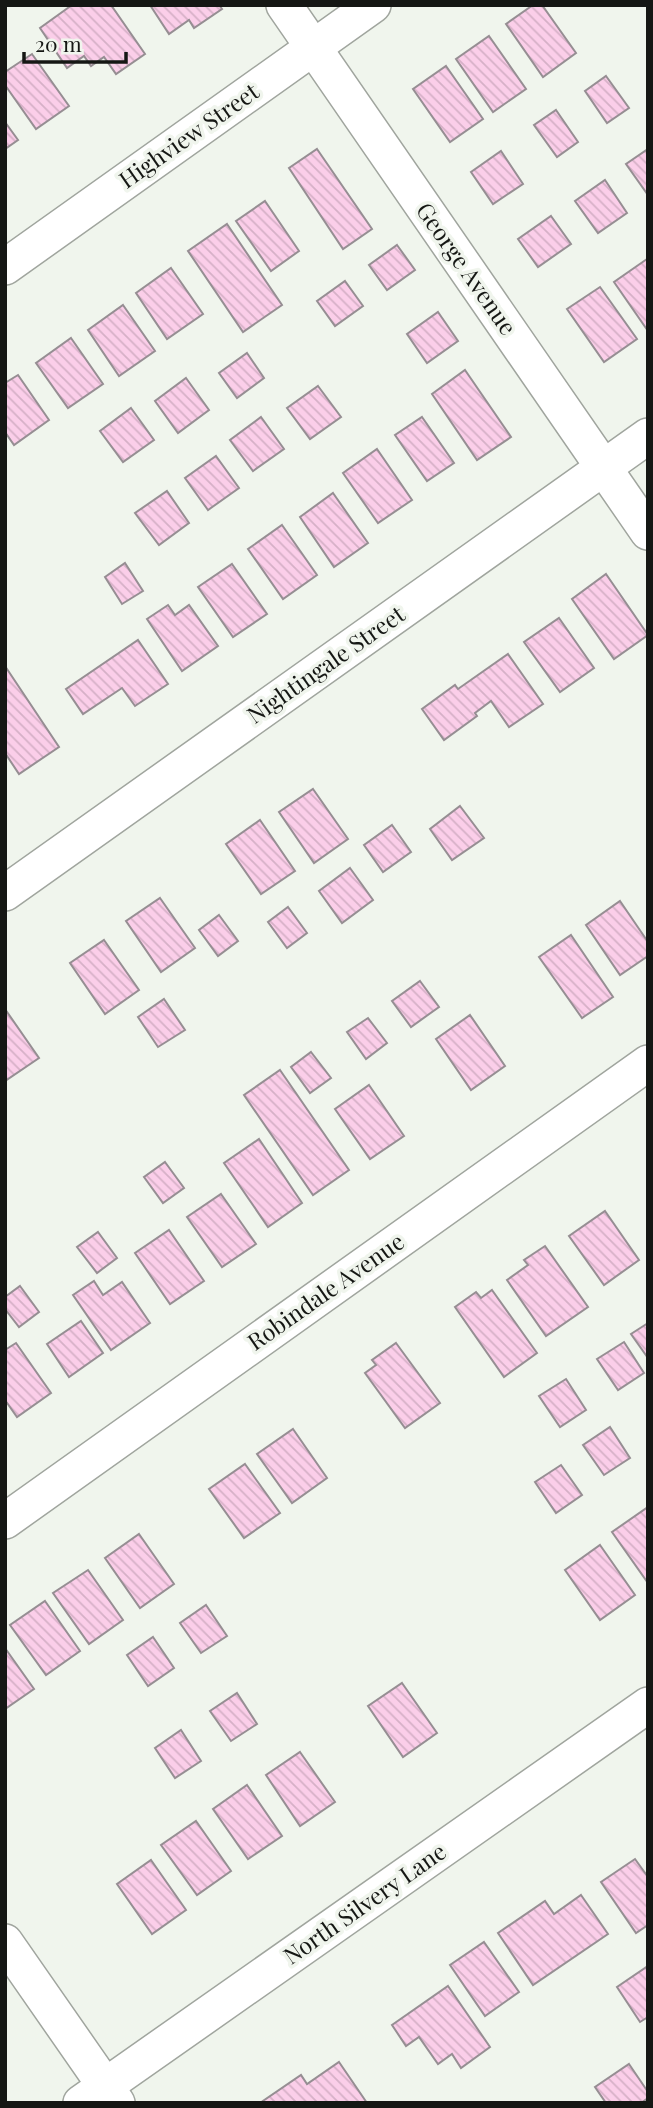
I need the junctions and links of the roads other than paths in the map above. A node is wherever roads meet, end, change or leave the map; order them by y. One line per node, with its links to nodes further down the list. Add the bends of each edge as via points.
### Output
1 (284, 5): 3 (street, George Avenue)
2 (373, 5): 3 (street, Highview Street)
3 (313, 48): 4 (street, Highview Street); 6 (street, George Avenue)
4 (5, 267)
5 (648, 436): 6 (street, Nightingale Street)
6 (603, 468): 7 (street, George Avenue); 8 (street, Nightingale Street)
7 (648, 532)
8 (5, 893)
9 (648, 1063): 10 (street, Robindale Avenue)
10 (5, 1521)
11 (648, 1705): 13 (street, North Silvery Lane)
12 (5, 1942): 13 (street)
13 (101, 2097)

